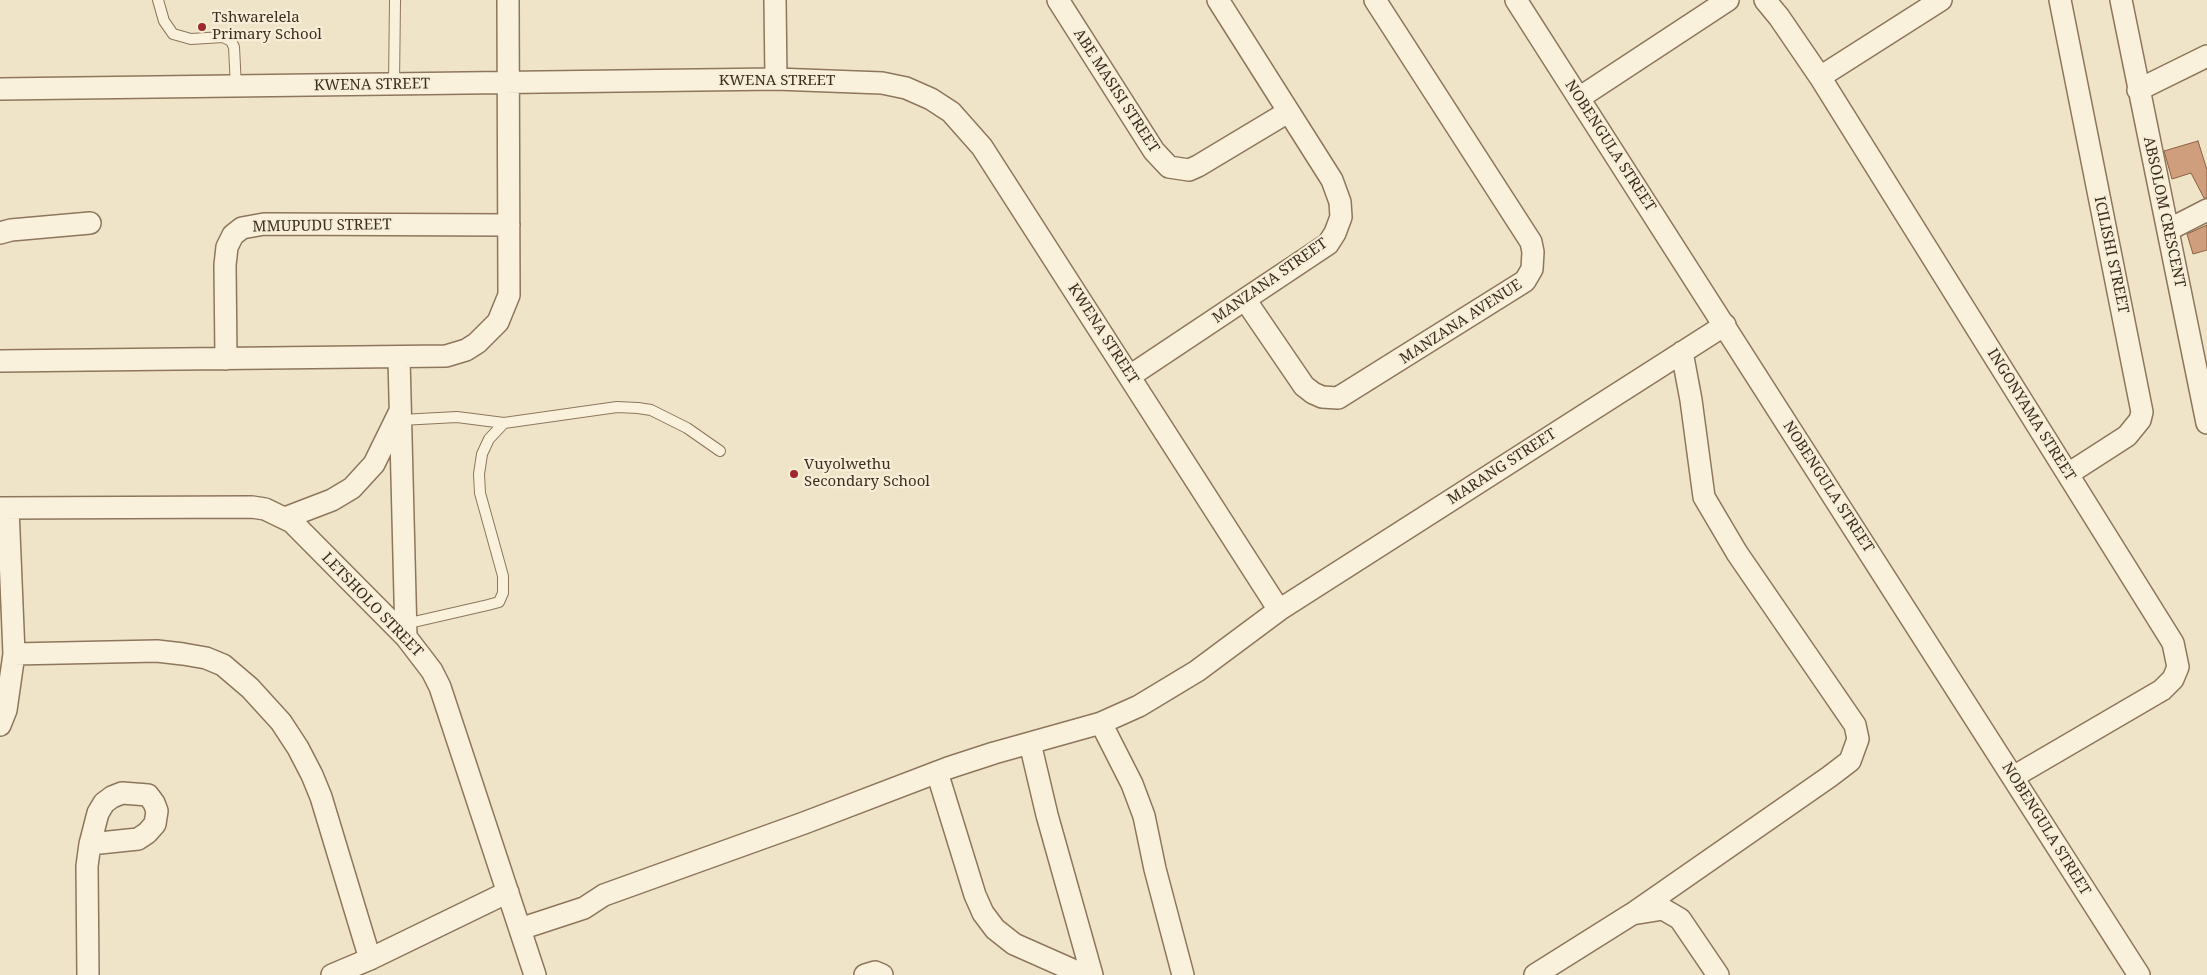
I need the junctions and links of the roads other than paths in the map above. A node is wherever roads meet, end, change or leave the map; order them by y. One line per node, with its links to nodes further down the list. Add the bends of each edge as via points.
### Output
1 (158, 0): 19 (lane, via 164,21 173,34 191,40 223,37 231,41)
2 (395, 0): 18 (lane)
3 (508, 0): 17 (street)
4 (775, 0): 16 (street)
5 (1058, 0): 23 (street, ABE MASISI STREET, via 1154,151 1170,167 1189,170 1198,166)
6 (1218, 0): 23 (street, MANZANA STREET)
7 (1375, 0): 29 (street, MANZANA AVENUE, via 1531,242 1532,269 1525,281 1338,398 1322,397 1304,386)
8 (1516, 0): 22 (street, NOBENGULA STREET)
9 (1728, 0): 22 (street)
10 (1765, 0): 15 (street, INGONYAMA STREET)
11 (1941, 0): 15 (street)
12 (2060, 0): 41 (street, ICILISHI STREET, via 2142,412 2140,420 2127,436)
13 (2121, 0): 21 (street, ABSOLOM CRESCENT)
14 (2207, 56): 21 (street)
15 (1820, 77): 41 (street, INGONYAMA STREET)
16 (776, 80): 17 (street, KWENA STREET); 36 (street, KWENA STREET, via 882,83 906,88 932,99 951,112 982,147)
17 (508, 84): 18 (street, KWENA STREET); 26 (street)
18 (394, 85): 19 (street, KWENA STREET)
19 (236, 87): 20 (street, KWENA STREET)
20 (0, 89)
21 (2138, 90): 27 (street, ABSOLOM CRESCENT)
22 (1579, 98): 30 (street, NOBENGULA STREET)
23 (1288, 112): 29 (street, MANZANA STREET, via 1332,180 1340,202 1340,217 1328,244)
24 (2207, 210): 27 (street)
25 (90, 223): 28 (street)
26 (509, 225): 32 (street, via 508,295 498,322 477,343 457,354); 33 (street, MMUPUDU STREET, via 264,224 242,228 230,241 224,264)
27 (2168, 230): 35 (street, ABSOLOM CRESCENT)
28 (0, 233)
29 (1246, 300): 36 (street, MANZANA STREET)
30 (1725, 325): 31 (street, MARANG STREET); 51 (street, NOBENGULA STREET)
31 (1682, 352): 44 (street, MARANG STREET); 54 (street, via 1704,497 1737,553 1855,725 1858,740 1850,761)
32 (400, 358): 33 (street); 37 (street)
33 (226, 359): 34 (street)
34 (0, 361)
35 (2201, 367): 39 (street, ABSOLOM CRESCENT)
36 (1130, 376): 44 (street, KWENA STREET)
37 (401, 415): 38 (lane); 43 (street, via 374,464 352,488 332,500); 45 (street)
38 (504, 423): 40 (lane, via 617,407 638,408 651,410 687,428); 45 (lane, via 489,439 482,454 479,474 480,493 503,576 503,594 499,602)
39 (2207, 423)
40 (720, 451)
41 (2068, 474): 51 (street, INGONYAMA STREET, via 2173,643 2178,667 2173,679 2162,690)
42 (4, 508): 43 (street, LETSHOLO STREET, via 252,508 265,509); 46 (street)
43 (285, 518): 45 (street, LETSHOLO STREET)
44 (1279, 610): 47 (street, MARANG STREET, via 1197,671 1139,706)
45 (405, 630): 53 (street, LETSHOLO STREET, via 440,687)
46 (14, 654): 48 (street, via 6,710); 56 (street, via 157,651 183,654 223,665 250,688 280,722 312,775)
47 (1101, 723): 49 (street, MARANG STREET); 64 (street, via 1132,784 1144,816)
48 (0, 725)
49 (1030, 743): 50 (street, MARANG STREET); 63 (street)
50 (937, 772): 55 (street, MARANG STREET, via 604,895 584,908); 62 (street, via 983,913 995,929 1014,944)
51 (2013, 777): 67 (street, NOBENGULA STREET)
52 (90, 844): 57 (street, via 87,866)
53 (508, 892): 55 (street, LETSHOLO STREET); 56 (street)
54 (1632, 914): 65 (street); 66 (street, via 1663,909 1673,913)
55 (520, 929): 59 (street, LETSHOLO STREET)
56 (370, 959): 58 (street)
57 (88, 975)
58 (332, 975)
59 (535, 975)
60 (865, 975): 61 (street, via 875,972)
61 (882, 975)
62 (1084, 975)
63 (1092, 975)
64 (1183, 975)
65 (1536, 975)
66 (1718, 975)
67 (2139, 975)

